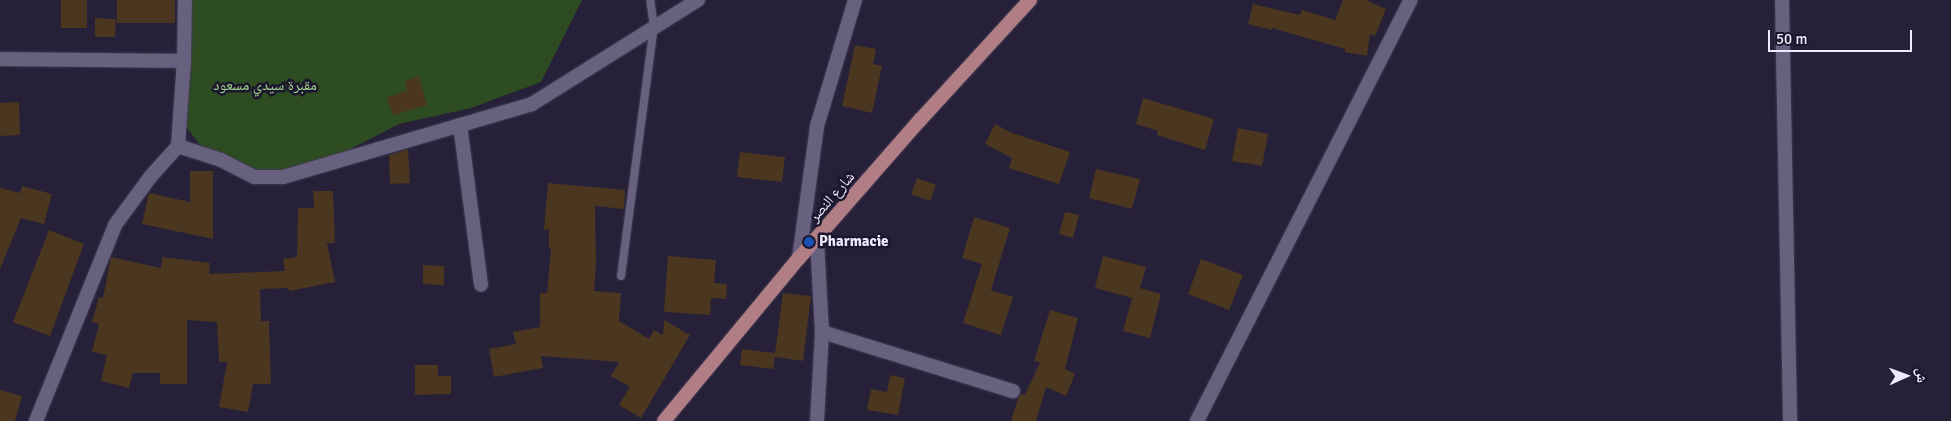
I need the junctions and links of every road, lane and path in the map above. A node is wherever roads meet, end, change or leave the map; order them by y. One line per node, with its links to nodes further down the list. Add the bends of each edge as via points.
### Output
1 (185, 0): 10 (street)
2 (650, 0): 8 (lane)
3 (698, 0): 8 (street)
4 (855, 0): 14 (street, via 817,126)
5 (1030, 0): 13 (main road, شارع النصر, via 920,120)
6 (1411, 0): 22 (street)
7 (1782, 0): 23 (street)
8 (654, 27): 11 (street, via 532,104); 15 (lane)
9 (0, 59): 10 (street)
10 (184, 60): 12 (street)
11 (460, 125): 12 (street, via 283,176 255,177 221,160); 16 (street)
12 (178, 146): 19 (street, via 114,225)
13 (817, 240): 14 (main road, شارع النصر); 17 (street)
14 (799, 258): 20 (main road, شارع النصر)
15 (622, 276)
16 (481, 286)
17 (822, 332): 18 (street); 21 (street)
18 (1013, 391)
19 (36, 421)
20 (664, 421)
21 (817, 421)
22 (1197, 421)
23 (1790, 421)

